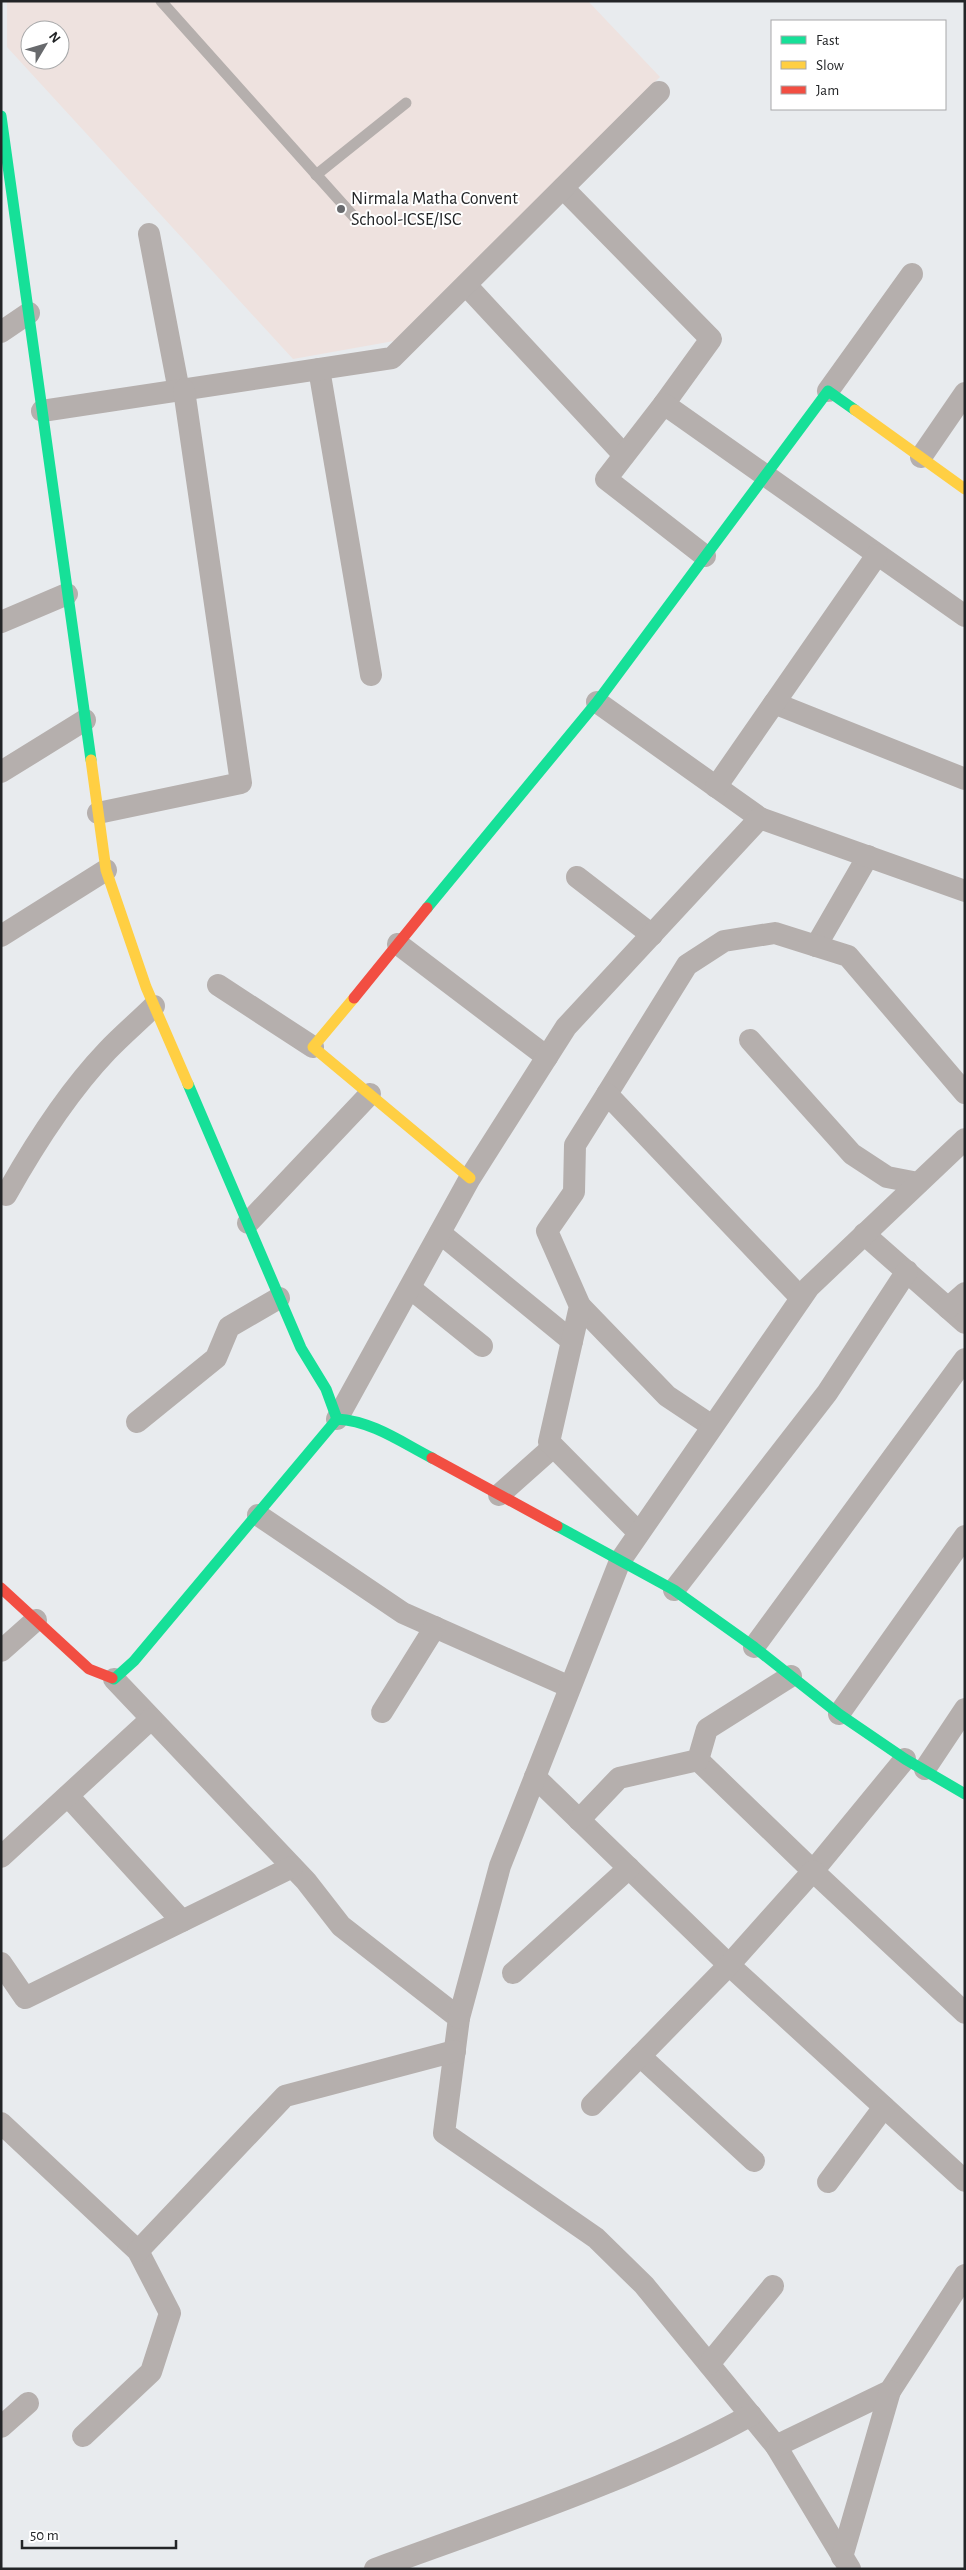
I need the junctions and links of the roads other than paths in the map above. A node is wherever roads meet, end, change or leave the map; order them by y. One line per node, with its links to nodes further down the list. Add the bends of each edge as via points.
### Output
1 (161, 1): 6 (lane)
2 (659, 92): 7 (street)
3 (406, 103): 6 (lane)
4 (1, 116): 5 (street)
5 (4, 164): 12 (street)
6 (316, 174): 8 (lane)
7 (563, 188): 11 (street); 18 (street, via 711,339)
8 (356, 219)
9 (149, 234): 15 (street)
10 (912, 274): 16 (street)
11 (466, 285): 14 (street, via 392,358); 20 (street)
12 (28, 313): 13 (street); 19 (street)
13 (1, 332)
14 (319, 369): 15 (street); 29 (street)
15 (182, 390): 19 (street); 36 (street, via 242,783)
16 (828, 391): 21 (street); 22 (street)
17 (965, 393): 21 (street)
18 (664, 404): 20 (street); 22 (street)
19 (42, 411): 26 (street)
20 (624, 455): 25 (street, via 606,479)
21 (920, 457): 23 (street)
22 (765, 477): 24 (street); 25 (street)
23 (965, 489)
24 (876, 555): 27 (street); 31 (street)
25 (706, 556): 30 (street)
26 (67, 594): 28 (street); 32 (street)
27 (965, 616)
28 (1, 622)
29 (371, 675)
30 (597, 702): 35 (street); 44 (street)
31 (774, 703): 34 (street); 35 (street)
32 (85, 720): 33 (street); 36 (street)
33 (1, 772)
34 (965, 779)
35 (716, 787): 37 (street)
36 (98, 813): 39 (street)
37 (760, 818): 38 (street); 42 (street)
38 (868, 856): 41 (street); 45 (street)
39 (106, 870): 43 (street); 47 (street)
40 (577, 877): 42 (street)
41 (965, 890)
42 (652, 935): 50 (street, via 566,1027)
43 (1, 936)
44 (398, 944): 49 (street); 50 (street)
45 (816, 946): 51 (street, via 848,956); 53 (street, via 775,933 724,940 687,965)
46 (218, 985): 49 (street)
47 (154, 1006): 57 (street, via 106,1051 35,1144); 58 (street)
48 (750, 1040): 56 (street, via 852,1154 887,1177)
49 (313, 1047): 52 (street)
50 (547, 1057): 55 (street)
51 (965, 1093)
52 (370, 1094): 55 (street); 58 (street)
53 (606, 1094): 64 (street); 66 (street, via 574,1145 574,1192 548,1232)
54 (965, 1139): 56 (street)
55 (470, 1178): 59 (street)
56 (918, 1183): 60 (street)
57 (6, 1196)
58 (248, 1223): 63 (street)
59 (440, 1233): 62 (street); 68 (street)
60 (864, 1234): 61 (street); 64 (street)
61 (907, 1272): 65 (street); 81 (street, via 827,1393)
62 (410, 1288): 69 (street); 71 (street)
63 (279, 1298): 71 (street, via 301,1348 326,1389); 72 (street, via 229,1327 216,1358)
64 (801, 1298): 73 (street)
65 (956, 1301): 67 (street)
66 (580, 1306): 68 (street); 73 (street, via 667,1396)
67 (965, 1323)
68 (572, 1341): 74 (street, via 549,1442)
69 (482, 1346)
70 (965, 1360): 84 (street)
71 (337, 1419): 75 (street, via 374,1426); 76 (street)
72 (137, 1422)
73 (712, 1426): 77 (street)
74 (553, 1447): 75 (street); 77 (street)
75 (500, 1495): 79 (street)
76 (258, 1514): 83 (street, via 403,1613); 87 (street, via 134,1661)
77 (638, 1532): 79 (street)
78 (965, 1536): 91 (street)
79 (620, 1561): 81 (street); 88 (street)
80 (1, 1588): 82 (street)
81 (674, 1590): 84 (street)
82 (36, 1620): 85 (street); 87 (street, via 88,1669)
83 (435, 1627): 88 (street); 90 (street)
84 (754, 1647): 86 (street)
85 (1, 1651)
86 (791, 1676): 91 (street); 94 (street, via 708,1729)
87 (114, 1679): 92 (street)
88 (570, 1687): 96 (street)
89 (965, 1709): 95 (street)
90 (382, 1712)
91 (839, 1714): 93 (street)
92 (151, 1719): 98 (street); 101 (street)
93 (905, 1759): 95 (street); 103 (street)
94 (698, 1760): 99 (street, via 619,1778); 103 (street)
95 (925, 1769): 97 (street)
96 (535, 1777): 99 (street); 109 (street, via 500,1866)
97 (965, 1794)
98 (68, 1796): 100 (street); 104 (street)
99 (579, 1820): 102 (street)
100 (1, 1857)
101 (292, 1867): 104 (street); 109 (street, via 341,1926)
102 (629, 1868): 106 (street); 107 (street)
103 (813, 1871): 106 (street); 108 (street)
104 (182, 1921): 105 (street, via 25,1998)
105 (1, 1963)
106 (729, 1964): 111 (street); 113 (street)
107 (513, 1973)
108 (965, 2013)
109 (459, 2018): 110 (street)
110 (455, 2051): 118 (street, via 286,2096); 121 (street, via 444,2133 596,2238 644,2285)
111 (640, 2056): 112 (street); 115 (street)
112 (592, 2105)
113 (884, 2107): 116 (street); 117 (street)
114 (1, 2123): 118 (street)
115 (754, 2161)
116 (965, 2181)
117 (828, 2182)
118 (138, 2251): 126 (street, via 170,2313 151,2372)
119 (965, 2275): 122 (street)
120 (773, 2286): 121 (street)
121 (708, 2364): 124 (street)
122 (890, 2391): 127 (street); 128 (street)
123 (28, 2403): 125 (street)
124 (751, 2415): 127 (street); 129 (street, via 694,2447 611,2482)
125 (1, 2428)
126 (83, 2436)
127 (776, 2446): 128 (street)
128 (846, 2563)
129 (375, 2569)

